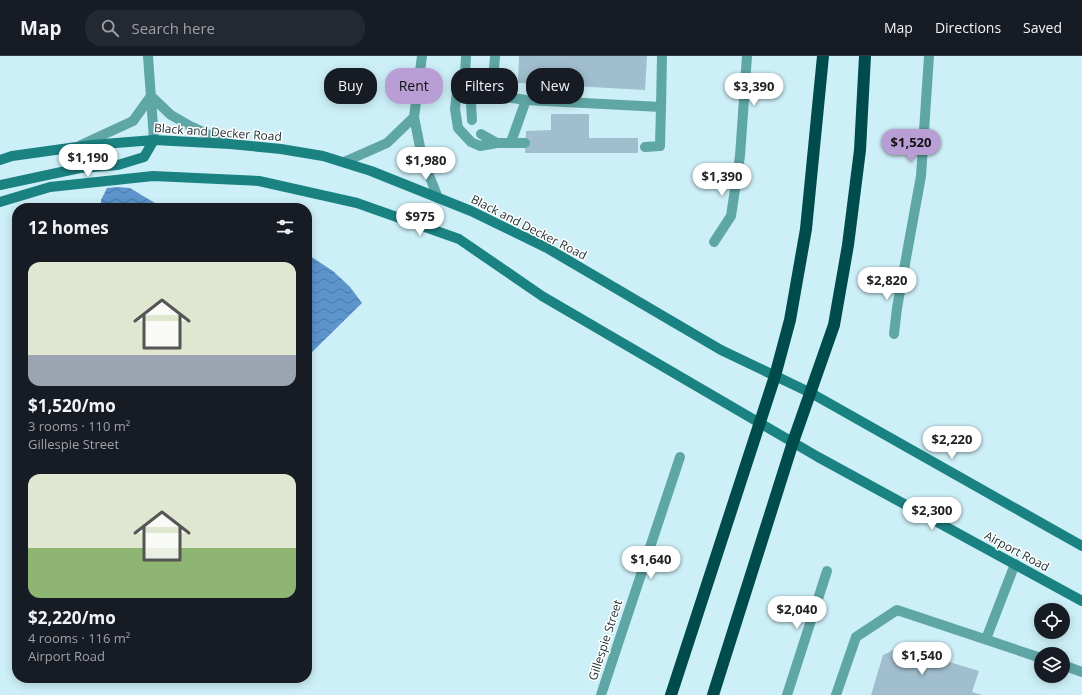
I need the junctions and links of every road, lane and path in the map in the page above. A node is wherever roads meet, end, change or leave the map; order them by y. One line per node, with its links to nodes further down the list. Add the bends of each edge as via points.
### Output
1 (148, 56): 11 (street)
2 (422, 56): 17 (street)
3 (466, 56): 10 (street)
4 (495, 56): 12 (street, via 492,95)
5 (662, 56): 16 (street)
6 (747, 56): 32 (street, via 740,156 731,216)
7 (823, 56): 34 (highway, via 806,229 790,320)
8 (865, 56): 35 (highway, via 860,150 848,245 834,325)
9 (929, 56): 33 (street, via 921,176)
10 (465, 68)
11 (151, 96): 20 (street); 24 (street, via 177,119); 25 (street, via 133,122)
12 (526, 100): 21 (street)
13 (584, 103): 16 (street)
14 (456, 104): 22 (street, via 458,128 471,142 480,146)
15 (471, 104): 18 (street)
16 (662, 106): 26 (street, via 660,146)
17 (414, 117): 28 (street, via 387,143); 30 (street, via 422,157)
18 (472, 120)
19 (482, 134): 22 (street)
20 (154, 140): 24 (main road, Black and Decker Road); 25 (main road, Black and Decker Road); 29 (main road, via 144,157 118,165 80,168)
21 (512, 142): 22 (street); 23 (street)
22 (497, 143)
23 (525, 143)
24 (230, 144): 28 (main road, Black and Decker Road, via 281,149)
25 (76, 147): 27 (main road, Black and Decker Road)
26 (645, 147)
27 (0, 160)
28 (344, 162): 30 (main road, Black and Decker Road)
29 (0, 185)
30 (438, 198): 34 (main road, Black and Decker Road, via 471,210 547,248 721,350)
31 (0, 202): 36 (main road, via 50,187 153,176 259,181 357,203 459,239 542,296)
32 (714, 242)
33 (894, 334)
34 (775, 376): 35 (main road, Black and Decker Road); 36 (highway)
35 (811, 393): 37 (highway); 39 (main road)
36 (760, 423): 37 (main road); 48 (highway)
37 (793, 442): 40 (main road, Airport Road); 49 (highway)
38 (680, 458): 47 (street, Gillespie Street)
39 (1082, 546)
40 (1015, 564): 42 (main road, Airport Road); 43 (street)
41 (827, 571): 50 (street)
42 (1082, 600)
43 (986, 639): 44 (street); 51 (street, via 898,610 856,637)
44 (1034, 656)
45 (1070, 668): 46 (street)
46 (1082, 672)
47 (601, 695)
48 (671, 695)
49 (713, 695)
50 (788, 695)
51 (836, 695)

